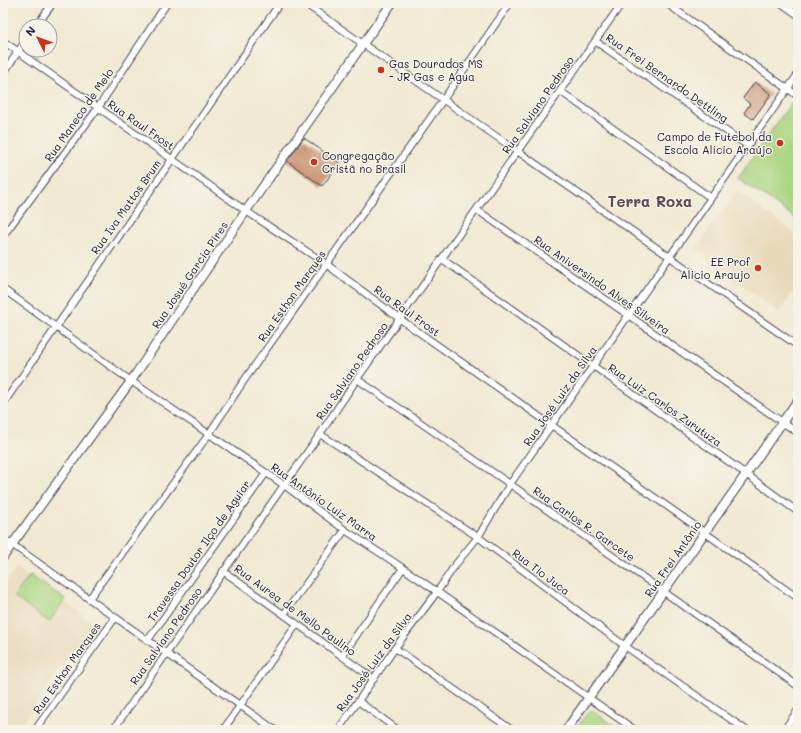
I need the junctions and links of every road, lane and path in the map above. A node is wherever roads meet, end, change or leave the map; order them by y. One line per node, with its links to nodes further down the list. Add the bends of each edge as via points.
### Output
1 (53, 3): 11 (street)
2 (167, 3): 23 (street, Rua Maneco de Melo)
3 (280, 3): 26 (street, Rua Iva Mattos Brum)
4 (304, 3): 14 (street)
5 (392, 3): 14 (street, Rua Josué Garcia Pires)
6 (510, 3): 22 (street, Rua Esthon Marques)
7 (622, 3): 13 (street, Rua Salviano Pedroso)
8 (666, 3): 19 (street)
9 (781, 3): 10 (street)
10 (798, 15)
11 (42, 18)
12 (3, 41): 15 (street, Rua Raul Frost)
13 (595, 41): 20 (street, Rua Salviano Pedroso); 24 (street, Rua Frei Bernardo Dettling)
14 (363, 44): 22 (street); 29 (street, Rua Josué Garcia Pires)
15 (18, 51): 17 (street)
16 (28, 58): 23 (street, Rua Raul Frost)
17 (3, 74)
18 (798, 74): 19 (street, Rua José Luiz da Silva)
19 (788, 88): 21 (street); 24 (street, Rua José Luiz da Silva)
20 (560, 91): 25 (street, Rua Salviano Pedroso); 27 (street)
21 (798, 96)
22 (443, 100): 25 (street); 33 (street, Rua Esthon Marques)
23 (98, 108): 26 (street, Rua Raul Frost); 30 (street, Rua Maneco de Melo)
24 (748, 146): 27 (street, Rua José Luiz da Silva)
25 (518, 151): 28 (street, Rua Salviano Pedroso); 31 (street)
26 (172, 159): 29 (street, Rua Raul Frost); 37 (street, Rua Iva Mattos Brum)
27 (711, 198): 31 (street, Rua José Luiz da Silva)
28 (477, 210): 32 (street, Rua Salviano Pedroso); 35 (street, Rua Aniversindo Alves Silveira)
29 (246, 211): 33 (street, Rua Raul Frost); 41 (street, Rua Josué Garcia Pires)
30 (3, 236)
31 (670, 257): 35 (street, Rua José Luiz da Silva); 38 (street)
32 (442, 259): 36 (street, Rua Salviano Pedroso); 39 (street, Rua Luiz Carlos Zurutuza)
33 (326, 264): 36 (street, Rua Raul Frost); 47 (street, Rua Esthon Marques)
34 (3, 289): 37 (street, Rua Antônio Luiz Marra)
35 (629, 315): 39 (street, Rua José Luiz da Silva); 44 (street, Rua Aniversindo Alves Silveira)
36 (400, 319): 40 (street, Rua Salviano Pedroso); 45 (street, Rua Raul Frost)
37 (56, 326): 41 (street, Rua Antônio Luiz Marra); 43 (street, Rua Iva Mattos Brum)
38 (798, 346)
39 (593, 366): 45 (street, Rua José Luiz da Silva); 50 (street, Rua Luiz Carlos Zurutuza)
40 (357, 379): 48 (street, Rua Salviano Pedroso); 51 (street, Rua Carlos R. Garcete)
41 (132, 381): 47 (street, Rua Antônio Luiz Marra); 58 (street, Rua Josué Garcia Pires)
42 (798, 400): 44 (street, Rua Frei Antônio)
43 (3, 404)
44 (783, 422): 46 (street, Rua Aniversindo Alves Silveira); 50 (street, Rua Frei Antônio)
45 (551, 425): 51 (street, Rua José Luiz da Silva); 55 (street, Rua Raul Frost)
46 (798, 433)
47 (209, 434): 49 (street, Rua Antônio Luiz Marra); 65 (street, Rua Esthon Marques)
48 (320, 434): 52 (street, Rua Salviano Pedroso); 56 (street, Rua Tio Juca)
49 (266, 473): 52 (street, Rua Antônio Luiz Marra); 69 (street, Travessa Doutor Ilço de Aguiar)
50 (746, 474): 53 (street, Rua Luiz Carlos Zurutuza); 55 (street, Rua Frei Antônio)
51 (510, 484): 56 (street, Rua José Luiz da Silva); 63 (street, Rua Carlos R. Garcete)
52 (284, 485): 54 (street, Rua Antônio Luiz Marra); 61 (street, Rua Salviano Pedroso)
53 (798, 512)
54 (345, 530): 60 (street, Rua Antônio Luiz Marra); 66 (street)
55 (704, 533): 63 (street, Rua Frei Antônio); 64 (street, Rua Raul Frost)
56 (478, 537): 62 (street, Rua José Luiz da Silva); 70 (street, Rua Tio Juca)
57 (3, 538): 58 (street)
58 (12, 544): 59 (street, Rua Josué Garcia Pires); 65 (street)
59 (3, 557)
60 (403, 568): 62 (street, Rua Antônio Luiz Marra); 73 (street)
61 (223, 571): 66 (street, Rua Aurea de Mello Paulino); 72 (street, Rua Salviano Pedroso)
62 (437, 592): 71 (street, Rua José Luiz da Silva); 76 (street, Rua Antônio Luiz Marra)
63 (664, 592): 70 (street, Rua Frei Antônio); 75 (street, Rua Carlos R. Garcete)
64 (798, 598)
65 (89, 599): 67 (street)
66 (284, 614): 68 (street, Rua Aurea de Mello Paulino)
67 (115, 618): 69 (street); 80 (street, Rua Esthon Marques)
68 (297, 624): 73 (street, Rua Aurea de Mello Paulino); 78 (street)
69 (148, 640): 72 (street)
70 (625, 646): 76 (street, Rua Frei Antônio); 89 (street, Rua Tio Juca)
71 (395, 648): 74 (street, Rua José Luiz da Silva); 86 (street)
72 (166, 654): 78 (street); 81 (street, Rua Salviano Pedroso)
73 (342, 656): 74 (street, Rua Aurea de Mello Paulino)
74 (374, 679): 77 (street, Rua José Luiz da Silva)
75 (798, 686)
76 (589, 698): 87 (street, Rua Frei Antônio); 88 (street, Rua Antônio Luiz Marra)
77 (358, 701): 84 (street, Rua José Luiz da Silva); 85 (street)
78 (240, 705): 82 (street); 83 (street)
79 (798, 710): 90 (street)
80 (35, 730)
81 (113, 730)
82 (223, 730)
83 (275, 730)
84 (338, 730)
85 (398, 730)
86 (512, 730)
87 (566, 730)
88 (635, 730)
89 (746, 730)
90 (784, 730)

